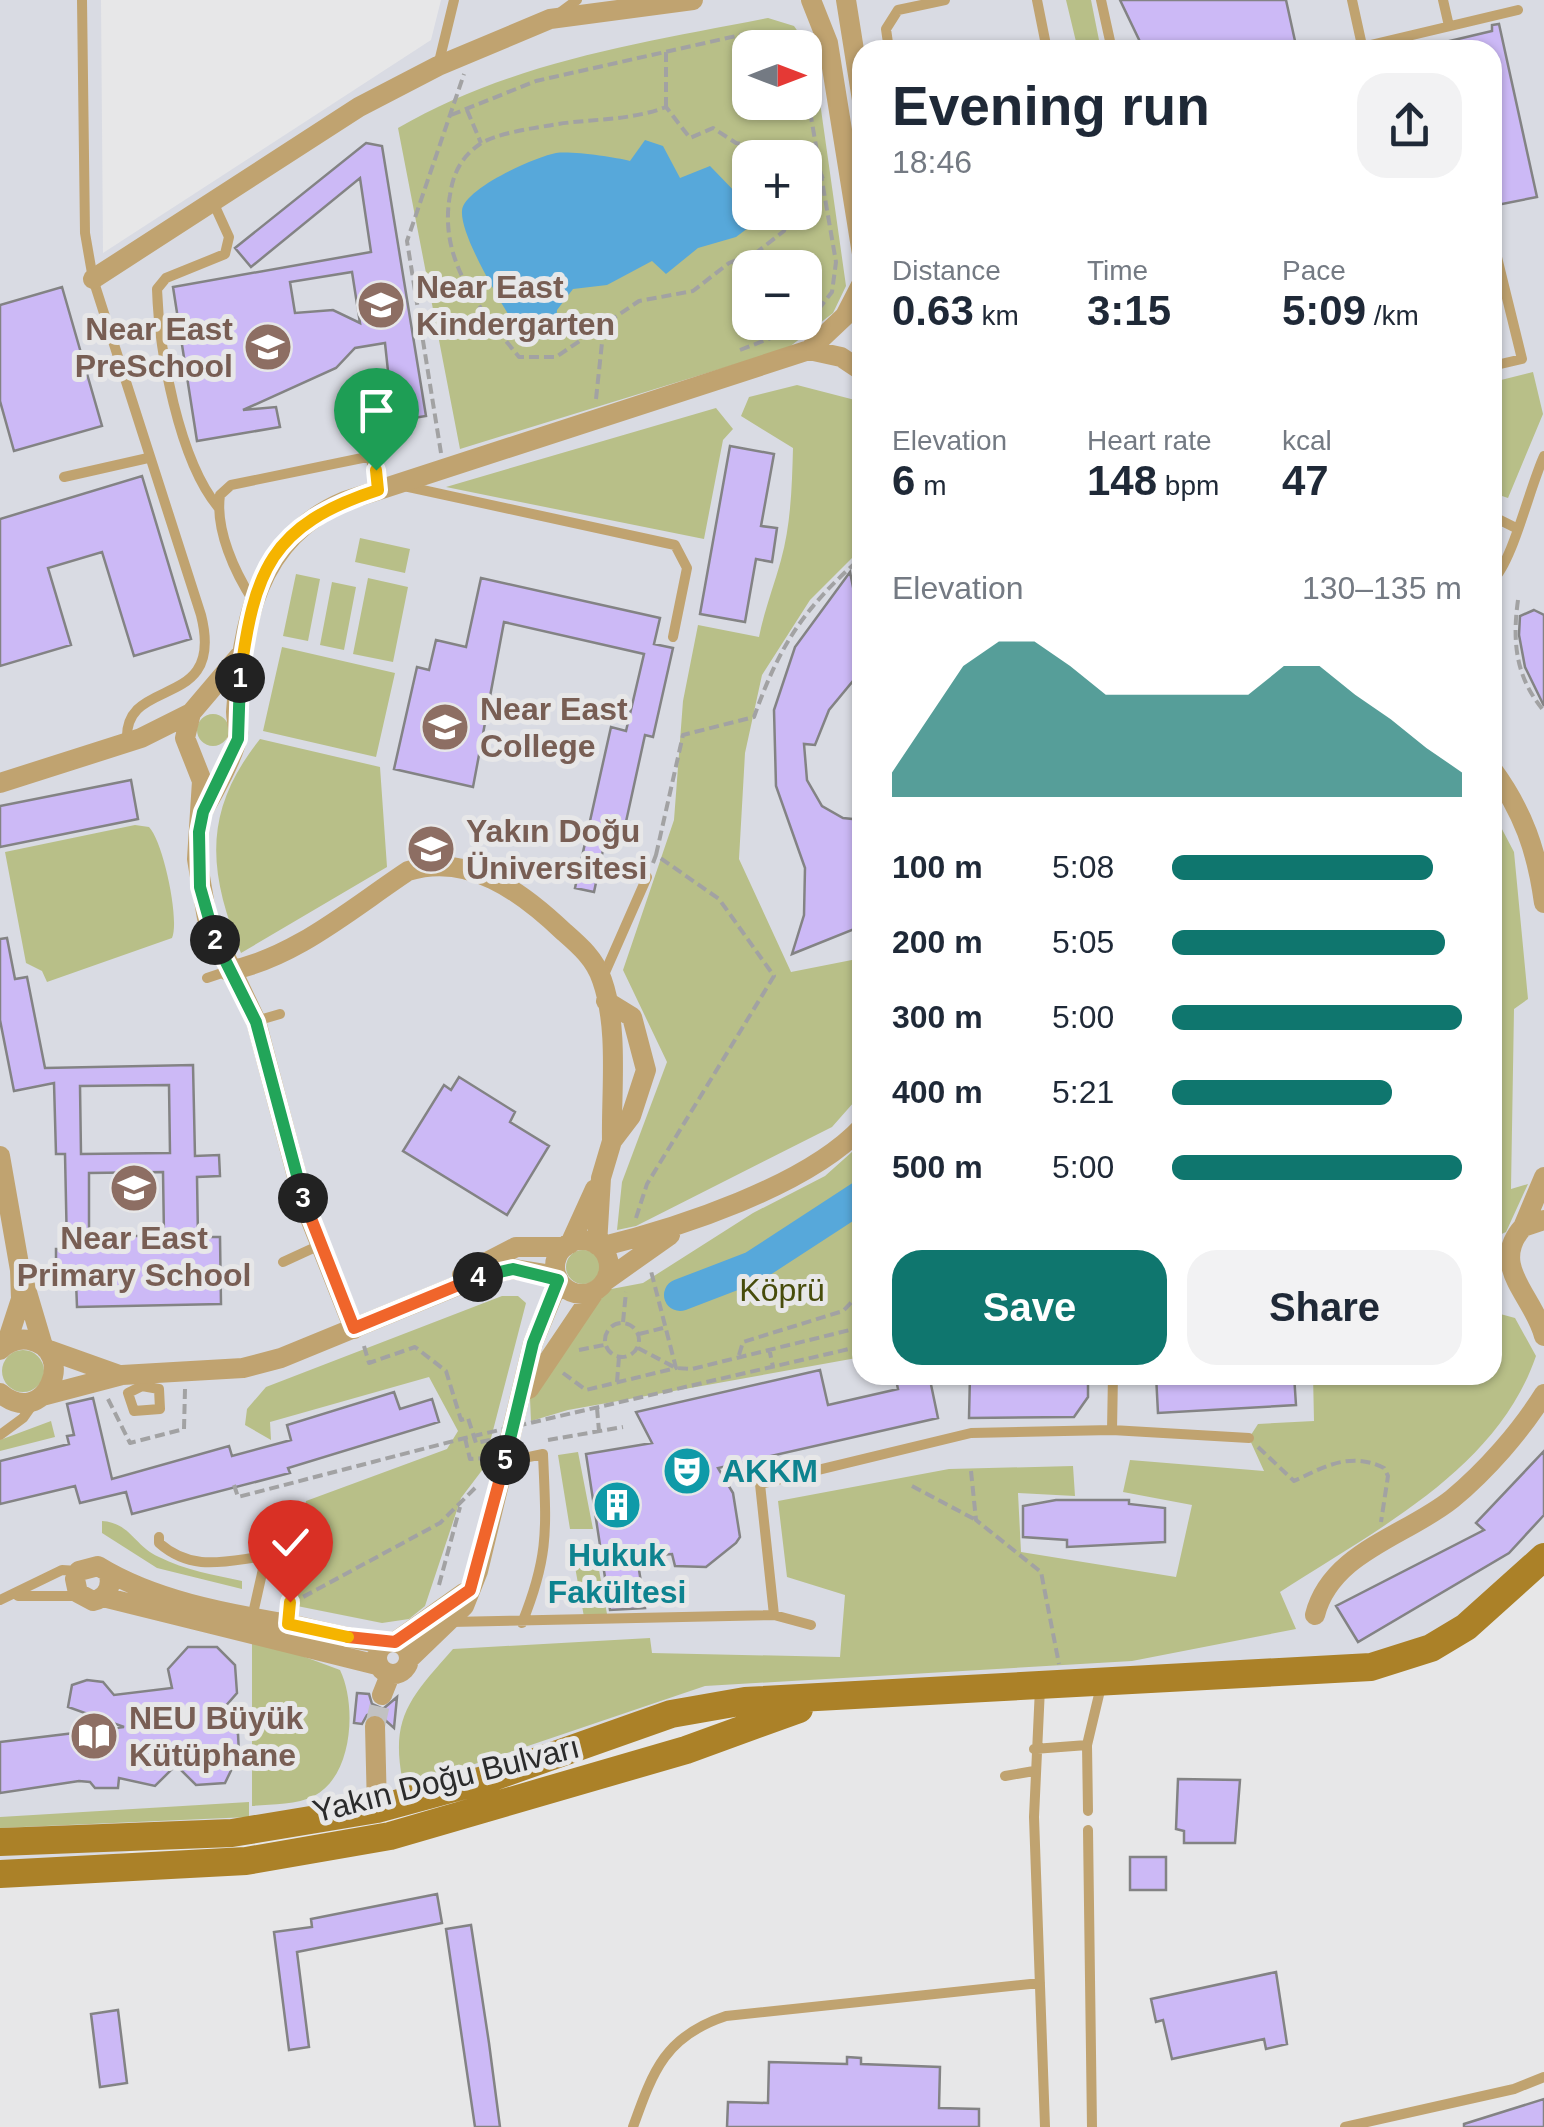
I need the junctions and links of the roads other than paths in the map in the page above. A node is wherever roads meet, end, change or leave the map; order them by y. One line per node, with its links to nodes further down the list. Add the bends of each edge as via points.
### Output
1 (82, 0): 24 (lane, via 85,233)
2 (454, 0): 21 (lane)
3 (577, 0): 13 (lane)
4 (811, 0): 22 (street, via 828,43)
5 (846, 0): 15 (street)
6 (945, 0): 16 (lane, via 898,10 886,29)
7 (1037, 0): 17 (lane)
8 (1101, 0): 18 (lane)
9 (1352, 0): 19 (lane)
10 (1443, 0): 14 (lane)
11 (680, 2): 13 (street)
12 (1518, 10): 14 (lane)
13 (550, 19): 21 (street)
14 (1449, 26): 20 (lane)
15 (852, 40)
16 (888, 40)
17 (1045, 40)
18 (1110, 40)
19 (1360, 40)
20 (1394, 40)
21 (438, 66): 23 (street, via 359,107)
22 (852, 189)
23 (213, 202): 24 (street); 37 (lane, via 229,237 226,254 166,278 157,290 186,453)
24 (94, 279): 33 (lane)
25 (1502, 291): 29 (lane, via 1522,359)
26 (852, 302): 27 (street)
27 (810, 350): 28 (street); 35 (street)
28 (852, 364)
29 (1502, 364)
30 (362, 412): 31 (lane)
31 (372, 456): 36 (lane); 37 (lane, via 231,485)
32 (1544, 456): 39 (lane)
33 (148, 458): 34 (lane); 46 (lane, via 208,650 185,681 136,708 128,718)
34 (64, 477)
35 (398, 485): 36 (street); 42 (lane, via 675,545 688,568)
36 (378, 490): 41 (street, via 304,520 278,549)
37 (218, 507): 41 (lane)
38 (1502, 521): 39 (lane)
39 (1516, 528): 40 (lane)
40 (1502, 572)
41 (254, 602): 43 (street)
42 (672, 637)
43 (242, 653): 44 (street); 45 (street)
44 (196, 709): 45 (street, via 224,707); 46 (street); 47 (street, via 184,729)
45 (236, 718): 48 (street)
46 (134, 740): 47 (street); 49 (street)
47 (192, 749): 48 (street, via 214,758); 51 (street)
48 (232, 749): 51 (street)
49 (2, 780)
50 (1502, 784): 53 (street, via 1525,820)
51 (203, 812): 54 (street, via 200,887)
52 (647, 877): 56 (lane)
53 (1544, 903)
54 (228, 970): 55 (lane); 56 (street, via 297,945 428,864 499,880 529,898 588,954); 58 (street)
55 (208, 978)
56 (604, 990): 60 (street); 60 (street, via 632,1017 646,1070 631,1116)
57 (280, 1014): 58 (lane)
58 (256, 1022): 68 (street)
59 (852, 1135): 64 (street, via 814,1166)
60 (612, 1142): 63 (street)
61 (0, 1156): 65 (street)
62 (1544, 1177): 66 (street)
63 (600, 1178): 67 (street); 69 (street)
64 (683, 1224): 69 (street); 75 (street)
65 (7, 1227): 72 (street)
66 (1527, 1228): 70 (street); 77 (street, via 1508,1253)
67 (567, 1245): 69 (street, via 584,1240); 73 (street, via 556,1260); 76 (street, via 516,1247)
68 (320, 1246): 71 (lane); 78 (street)
69 (599, 1246): 75 (street, via 609,1264)
70 (1502, 1255)
71 (282, 1262)
72 (20, 1270): 80 (street, via 20,1299); 81 (street)
73 (558, 1278): 75 (street, via 571,1292); 76 (street, via 513,1269); 87 (street, via 533,1343)
74 (1502, 1282): 77 (street)
75 (600, 1286): 87 (street)
76 (440, 1290): 78 (street)
77 (1528, 1291): 79 (street)
78 (356, 1328): 82 (street, via 243,1368)
79 (1544, 1336)
80 (3, 1347): 81 (street, via 24,1339)
81 (44, 1348): 82 (street); 86 (street, via 54,1368)
82 (135, 1378): 86 (street)
83 (1113, 1385): 88 (lane)
84 (1544, 1394): 100 (street, via 1454,1497 1336,1572)
85 (1, 1398): 86 (street)
86 (39, 1398): 89 (lane)
87 (522, 1400): 91 (street)
88 (1112, 1430): 90 (lane); 101 (lane, via 971,1432 760,1484)
89 (0, 1434)
90 (1249, 1438)
91 (497, 1460): 96 (street); 104 (lane, via 543,1454 542,1575)
92 (160, 1537): 102 (lane, via 175,1557 213,1565 263,1560)
93 (1544, 1557): 109 (main road, via 1466,1627 1431,1648 1370,1667)
94 (78, 1571): 95 (street, via 98,1566); 97 (street); 99 (lane, via 62,1570)
95 (109, 1575): 98 (street); 102 (street)
96 (462, 1594): 103 (street); 106 (street)
97 (81, 1596): 98 (street); 99 (lane)
98 (103, 1597): 108 (street)
99 (6, 1598)
100 (1315, 1615)
101 (774, 1616): 104 (lane); 105 (lane)
102 (252, 1619): 106 (street)
103 (450, 1622): 104 (lane); 107 (street)
104 (522, 1623)
105 (811, 1625)
106 (390, 1642): 107 (street); 108 (street, via 376,1654)
107 (409, 1658): 108 (street, via 406,1669)
108 (384, 1670): 111 (street)
109 (1102, 1681): 110 (main road); 114 (lane)
110 (1051, 1684): 112 (main road); 115 (lane)
111 (382, 1696)
112 (838, 1698): 118 (main road, via 745,1701 671,1714 488,1779); 122 (main road, Yakın Doğu Bulvarı, via 390,1836 246,1861)
113 (375, 1726): 118 (street)
114 (1087, 1745): 115 (lane); 119 (lane)
115 (1034, 1749): 116 (lane)
116 (1034, 1771): 117 (lane); 123 (lane)
117 (1006, 1776)
118 (376, 1809): 121 (main road, via 232,1834)
119 (1088, 1811)
120 (1088, 1830): 127 (lane)
121 (0, 1842)
122 (0, 1874)
123 (1040, 1983): 125 (lane, via 726,2016 698,2025 652,2073); 126 (lane)
124 (1544, 2078): 128 (lane)
125 (633, 2127)
126 (1045, 2127)
127 (1092, 2127)
128 (1345, 2127)

